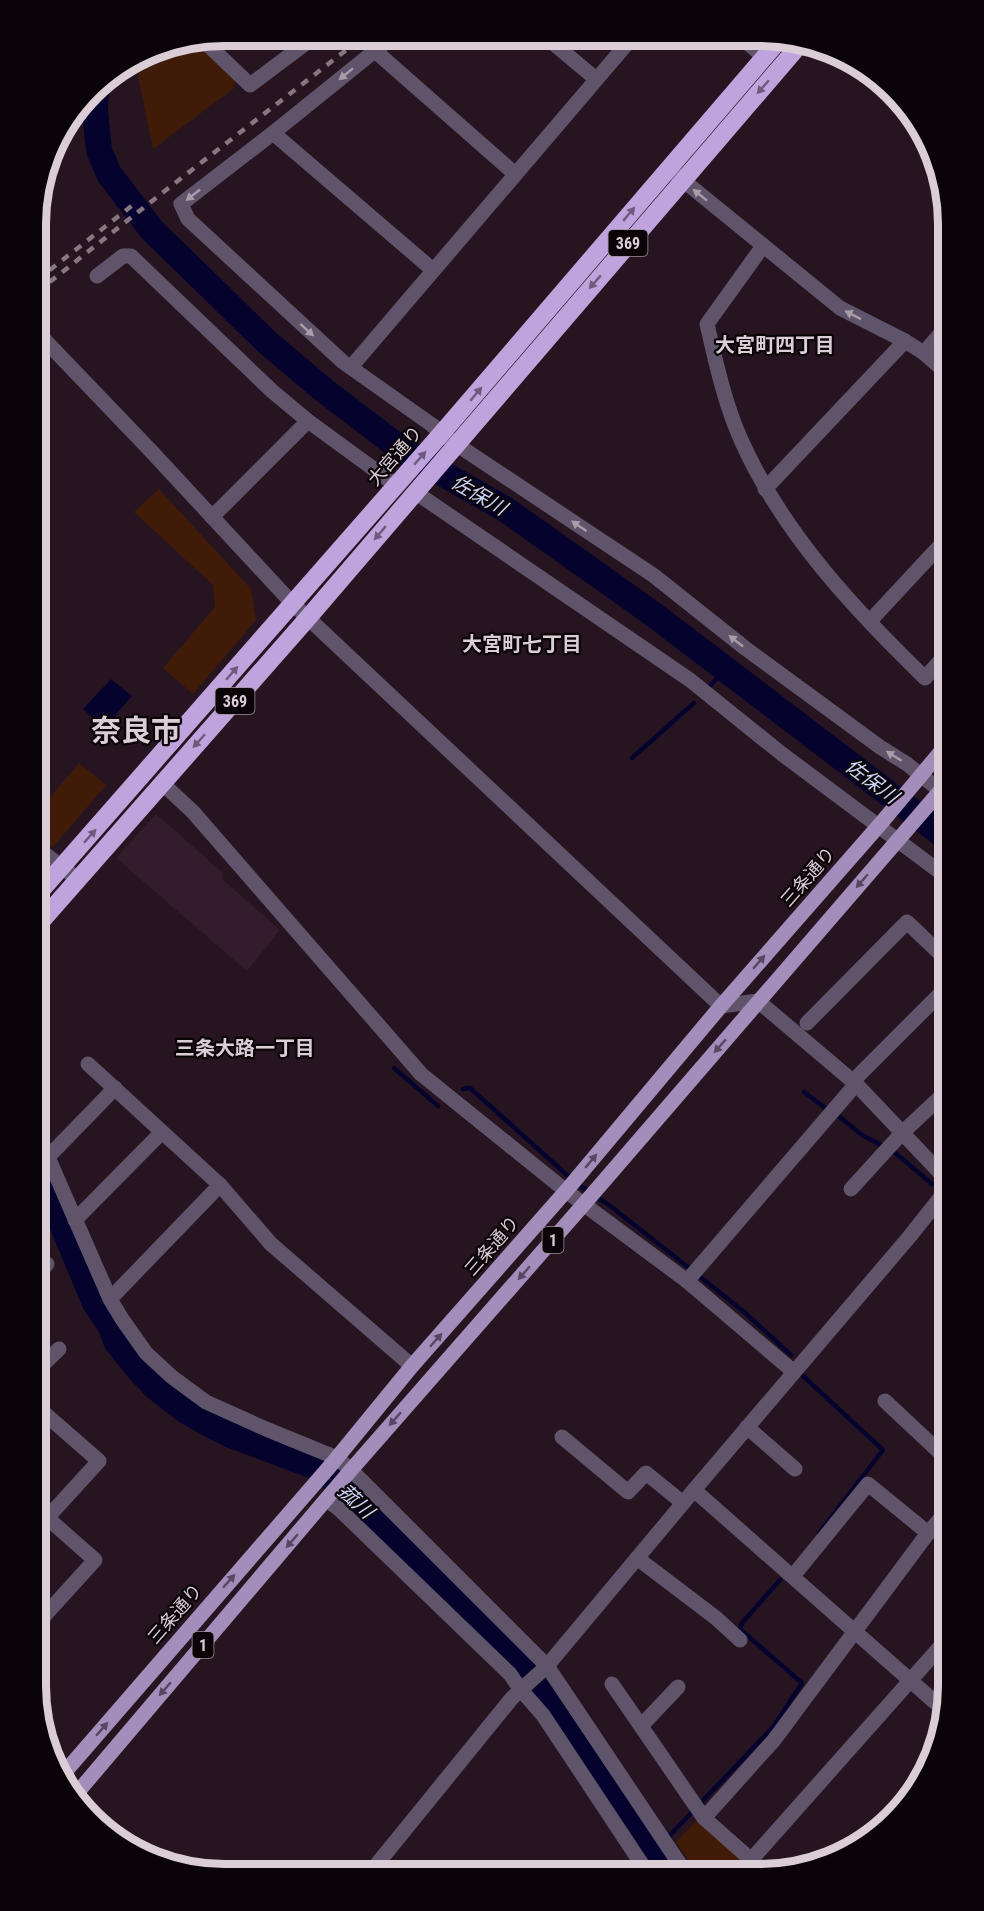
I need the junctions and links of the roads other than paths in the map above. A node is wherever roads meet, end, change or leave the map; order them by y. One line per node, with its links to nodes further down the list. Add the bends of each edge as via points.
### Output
1 (557, 46): 11 (street)
2 (625, 46): 11 (street)
3 (751, 46): 10 (street)
4 (211, 47): 5 (street, via 250,85)
5 (301, 47)
6 (379, 47): 8 (street)
7 (773, 47): 10 (highway, 大宮通り / 369)
8 (374, 50): 12 (street, one-way to 12); 14 (street)
9 (795, 50): 15 (highway, 大宮通り / 369, one-way to 15)
10 (764, 57): 13 (highway, 大宮通り / 369)
11 (596, 79): 14 (street)
12 (273, 133): 17 (street); 24 (street, one-way to 24, via 181,204 188,219)
13 (668, 168): 15 (street); 26 (highway, 大宮通り / 369, one-way to 13)
14 (515, 174): 17 (street)
15 (682, 180): 16 (street, one-way to 15); 26 (highway, 大宮通り / 369, one-way to 26)
16 (763, 246): 21 (street, one-way to 16, via 840,308); 28 (street, via 707,324 741,440)
17 (433, 270): 24 (street)
18 (97, 276): 25 (street, via 123,256 131,256 272,392)
19 (938, 337): 22 (street)
20 (46, 341): 29 (street)
21 (905, 341): 22 (street); 28 (street)
22 (924, 353): 23 (street)
23 (938, 365)
24 (351, 367): 26 (street)
25 (308, 420): 27 (street); 29 (street)
26 (447, 441): 27 (highway, 大宮通り / 369); 36 (street, one-way to 26, via 653,575)
27 (408, 486): 31 (highway, 大宮通り / 369); 32 (highway, 大宮通り / 369, one-way to 32); 40 (street, via 690,680 782,754)
28 (765, 489): 33 (street, via 819,565)
29 (212, 517): 31 (street)
30 (938, 548): 33 (street)
31 (292, 603): 32 (street); 43 (highway, 大宮通り / 369, one-way to 31)
32 (307, 619): 37 (highway, 大宮通り / 369, one-way to 37); 51 (street)
33 (870, 621): 34 (street, via 924,678)
34 (938, 663)
35 (938, 755): 36 (main road, 三条通り / 1)
36 (918, 778): 38 (street); 40 (main road, 三条通り / 1)
37 (162, 783): 45 (highway, 大宮通り / 369); 64 (street, via 193,812 421,1074)
38 (938, 789)
39 (938, 798): 41 (main road, 1)
40 (880, 824): 41 (street); 51 (main road, 三条通り / 1, one-way to 40)
41 (898, 838): 44 (street); 50 (main road, 1, one-way to 50)
42 (46, 855): 43 (street)
43 (62, 867): 45 (street); 46 (highway, 大宮通り / 369)
44 (938, 870)
45 (79, 880): 47 (highway, 大宮通り / 369)
46 (46, 885)
47 (46, 916)
48 (938, 951): 52 (street, via 907,922)
49 (937, 997): 54 (street)
50 (758, 1001): 51 (street); 54 (street); 66 (main road, 1, one-way to 66)
51 (721, 1006): 64 (main road, 三条通り / 1, one-way to 51)
52 (807, 1023)
53 (88, 1064): 55 (street)
54 (854, 1083): 58 (street); 68 (street)
55 (115, 1088): 57 (street); 60 (street)
56 (937, 1100): 58 (street)
57 (162, 1132): 62 (street); 67 (street)
58 (902, 1133): 61 (street); 63 (street)
59 (46, 1152): 60 (street)
60 (48, 1157): 67 (street)
61 (937, 1170)
62 (220, 1185): 69 (street); 72 (street, via 271,1244)
63 (851, 1189)
64 (566, 1191): 66 (street); 72 (main road, 三条通り / 1, one-way to 64)
65 (937, 1195): 73 (street, via 910,1236)
66 (584, 1203): 68 (street); 81 (main road, 1, one-way to 81)
67 (75, 1220): 69 (street)
68 (687, 1281): 73 (street)
69 (110, 1299): 79 (street, via 146,1353 206,1402)
70 (59, 1349): 71 (street)
71 (46, 1361)
72 (412, 1366): 79 (main road, 三条通り / 1)
73 (794, 1372): 76 (street)
74 (885, 1401): 78 (street)
75 (46, 1415): 85 (street, via 99,1461)
76 (747, 1427): 80 (street); 82 (street)
77 (562, 1437): 84 (street, via 628,1492 646,1473)
78 (937, 1450)
79 (334, 1461): 81 (street); 102 (main road, 三条通り / 1, one-way to 79)
80 (795, 1469)
81 (348, 1473): 83 (main road, 1); 95 (street)
82 (694, 1490): 84 (street); 90 (street)
83 (328, 1498): 99 (street); 103 (main road, 1, one-way to 103)
84 (683, 1503): 89 (street)
85 (46, 1509)
86 (46, 1517): 91 (street, via 95,1560)
87 (937, 1523): 88 (street)
88 (928, 1533): 90 (street, via 868,1484); 92 (street)
89 (637, 1558): 93 (street); 95 (street)
90 (792, 1576): 92 (street)
91 (46, 1612)
92 (854, 1632): 96 (street); 104 (street, via 774,1740)
93 (740, 1640)
94 (937, 1650): 96 (street)
95 (546, 1666): 99 (street); 108 (street)
96 (910, 1680): 100 (street); 105 (street)
97 (612, 1684): 101 (street)
98 (678, 1687): 101 (street)
99 (521, 1689): 106 (street); 107 (street, via 543,1715)
100 (937, 1704)
101 (641, 1726): 104 (street)
102 (67, 1769)
103 (80, 1789)
104 (704, 1818): 105 (street)
105 (751, 1860): 109 (street)
106 (380, 1864)
107 (642, 1864)
108 (680, 1864)
109 (755, 1864)

